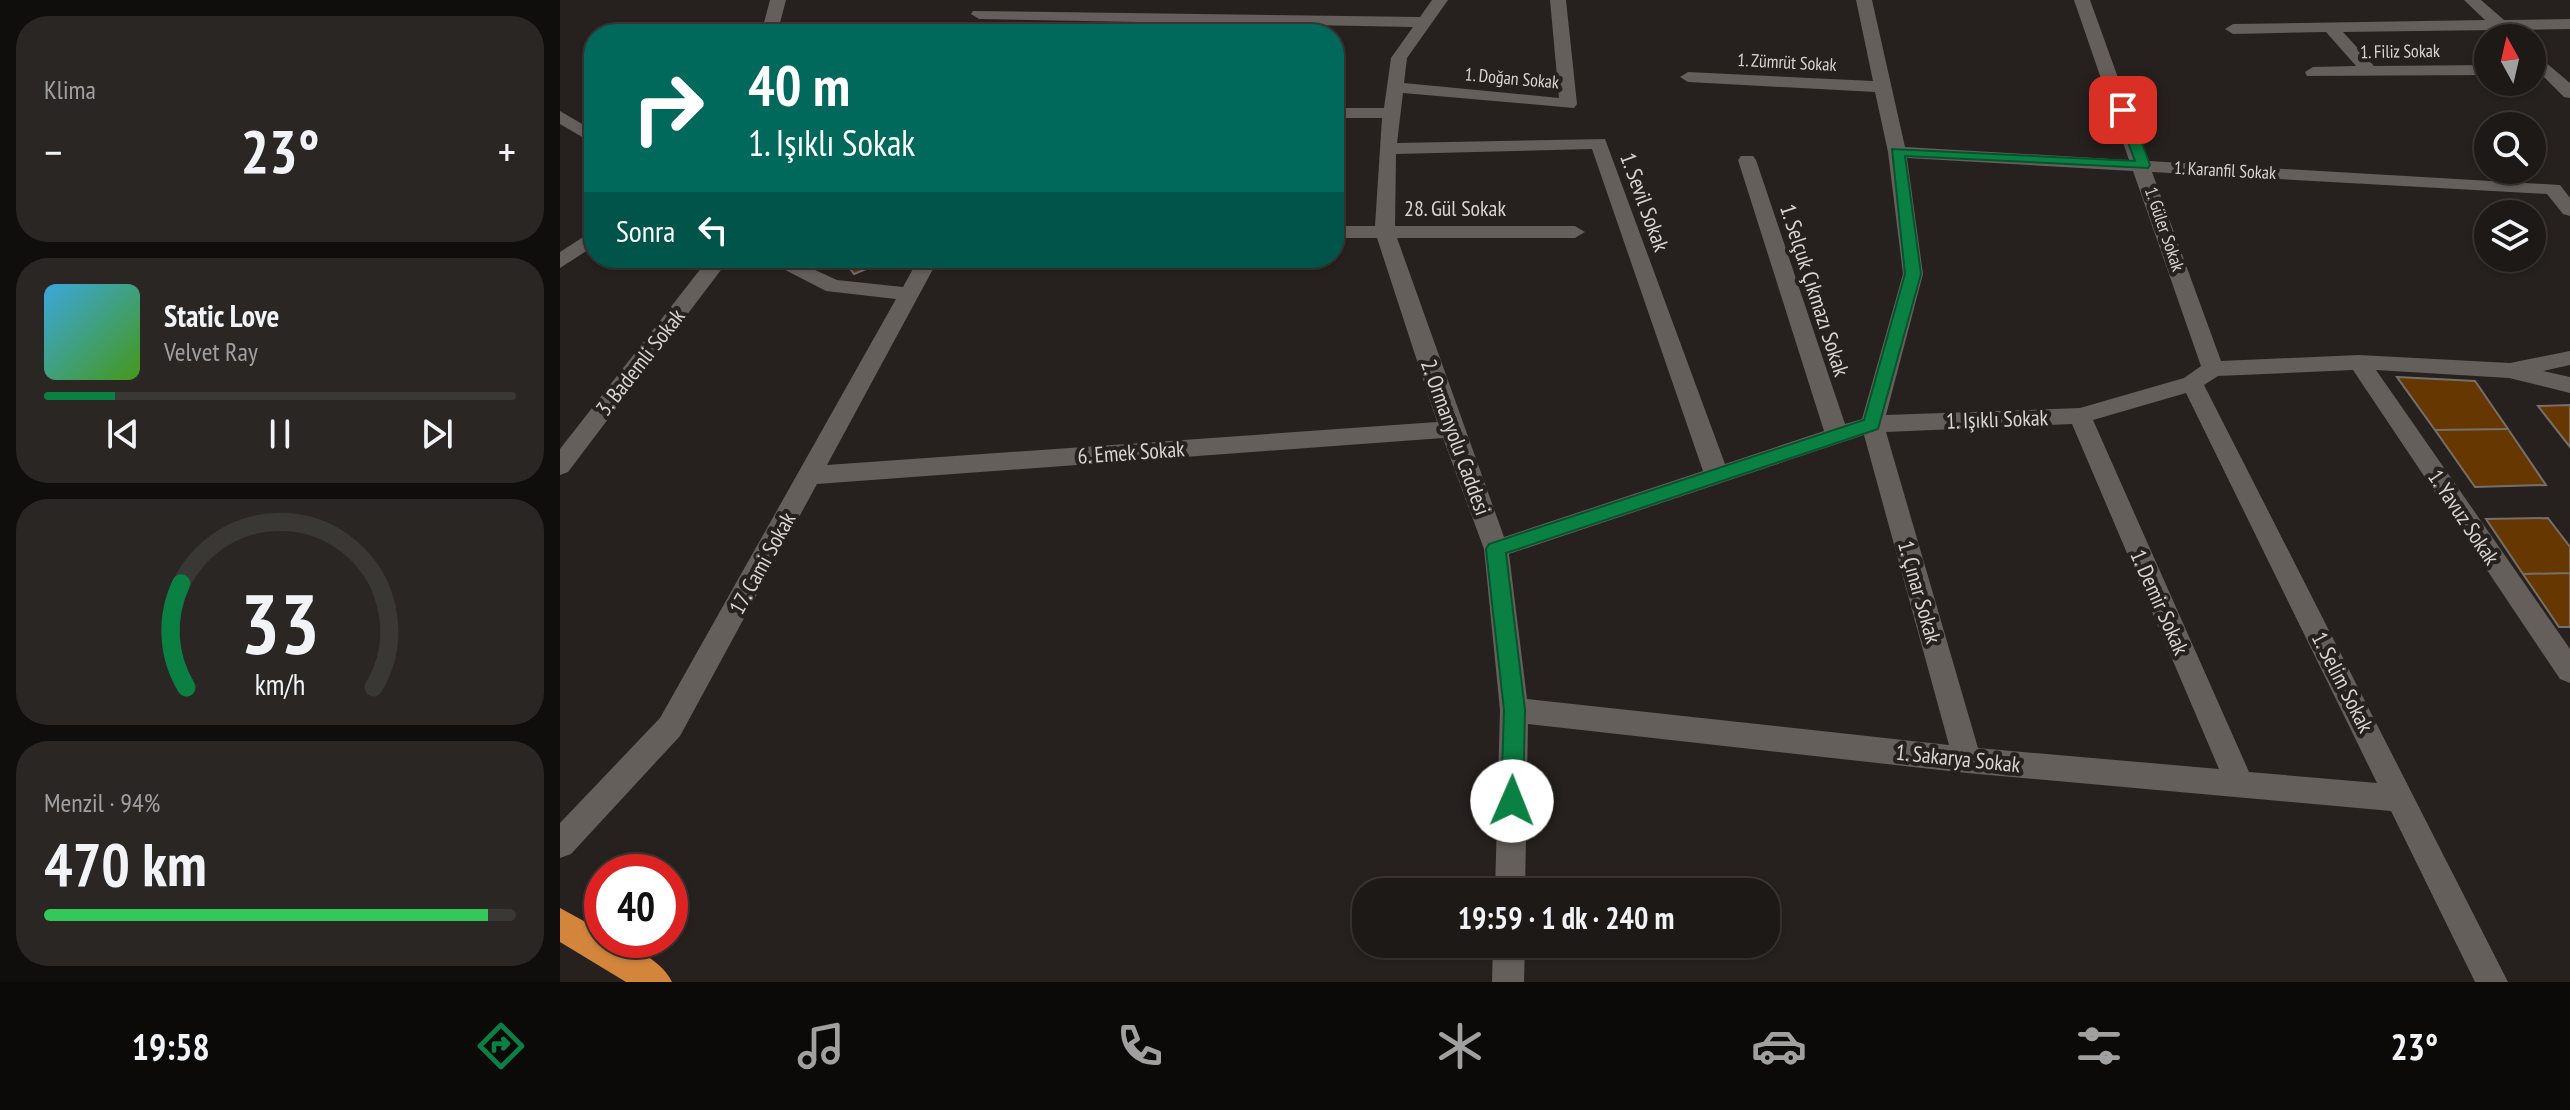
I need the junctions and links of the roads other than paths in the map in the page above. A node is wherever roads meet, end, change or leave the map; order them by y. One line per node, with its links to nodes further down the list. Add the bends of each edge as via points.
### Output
1 (778, 0): 9 (street)
2 (1440, 0): 8 (street, 2. Ormanyolu Caddesi)
3 (1558, 0): 21 (street, 1. Doğan Sokak, via 1568,104)
4 (1864, 0): 22 (street)
5 (2082, 0): 31 (street, 1. Güler Sokak)
6 (2472, 0): 10 (street)
7 (979, 7): 8 (street)
8 (1424, 22): 21 (street, 2. Ormanyolu Caddesi, via 1399,58)
9 (772, 24)
10 (2498, 24)
11 (2546, 24): 12 (street)
12 (2570, 24)
13 (2474, 25): 14 (street)
14 (2330, 27): 15 (street); 18 (street)
15 (2233, 29)
16 (2474, 70): 18 (street, 1. Filiz Sokak)
17 (2313, 72): 18 (street, 1. Filiz Sokak)
18 (2370, 72)
19 (2546, 74): 23 (street)
20 (1688, 77): 22 (street, 1. Zümrüt Sokak)
21 (1395, 87): 25 (street, 2. Ormanyolu Caddesi)
22 (1883, 87): 29 (street)
23 (2570, 93)
24 (1344, 113): 25 (street)
25 (1391, 113): 28 (street, 2. Ormanyolu Caddesi)
26 (560, 116): 27 (street)
27 (584, 132)
28 (1387, 149): 34 (street, 2. Ormanyolu Caddesi); 53 (street, 1. Sevil Sokak, via 1599,143)
29 (1897, 152): 31 (street, 1. Karanfil Sokak); 48 (street, via 1913,274)
30 (1747, 160): 50 (street, 1. Selçuk Çıkmazı Sokak)
31 (2143, 165): 32 (street, 1. Karanfil Sokak, via 2553,189); 45 (street, 1. Güler Sokak)
32 (2570, 210)
33 (1344, 232): 34 (street, 28. Gül Sokak)
34 (1385, 232): 35 (street, 28. Gül Sokak); 49 (street, 2. Ormanyolu Caddesi)
35 (1575, 232)
36 (584, 244): 37 (street)
37 (560, 262)
38 (712, 268): 51 (street, 3. Bademli Sokak)
39 (794, 268): 41 (street, via 833,286)
40 (923, 268): 41 (street, 17. Cami Sokak)
41 (907, 294): 52 (street, 17. Cami Sokak)
42 (2570, 358): 44 (street, 1. Işıklı Sokak)
43 (2359, 362): 44 (street, 1. Işıklı Sokak); 45 (street, 1. Işıklı Sokak); 55 (street, 1. Yavuz Sokak)
44 (2509, 370): 46 (street, 1. Işıklı Sokak)
45 (2202, 376): 47 (street, 1. Işıklı Sokak); 59 (street, 1. Selim Sokak)
46 (2570, 385)
47 (2080, 416): 48 (street, 1. Işıklı Sokak); 58 (street, 1. Demir Sokak)
48 (1872, 424): 50 (street, 1. Işıklı Sokak); 57 (street, 1. Çınar Sokak)
49 (1451, 429): 52 (street, 6. Emek Sokak); 54 (street, 2. Ormanyolu Caddesi)
50 (1837, 435): 53 (street, 1. Işıklı Sokak)
51 (560, 466)
52 (812, 475): 60 (street, 17. Cami Sokak, via 670,727)
53 (1717, 476): 54 (street, 1. Işıklı Sokak)
54 (1496, 549): 56 (street, 2. Ormanyolu Caddesi)
55 (2570, 671)
56 (1514, 710): 57 (street, 1. Sakarya Sokak); 61 (street, 2. Ormanyolu Caddesi)
57 (1967, 760): 58 (street, 1. Sakarya Sokak)
58 (2241, 787): 59 (street, 1. Sakarya Sokak)
59 (2402, 799): 66 (street, 1. Selim Sokak)
60 (560, 844)
61 (1510, 878)
62 (560, 924): 64 (highway)
63 (1509, 958): 65 (street)
64 (656, 982)
65 (1508, 982)
66 (2492, 982)

